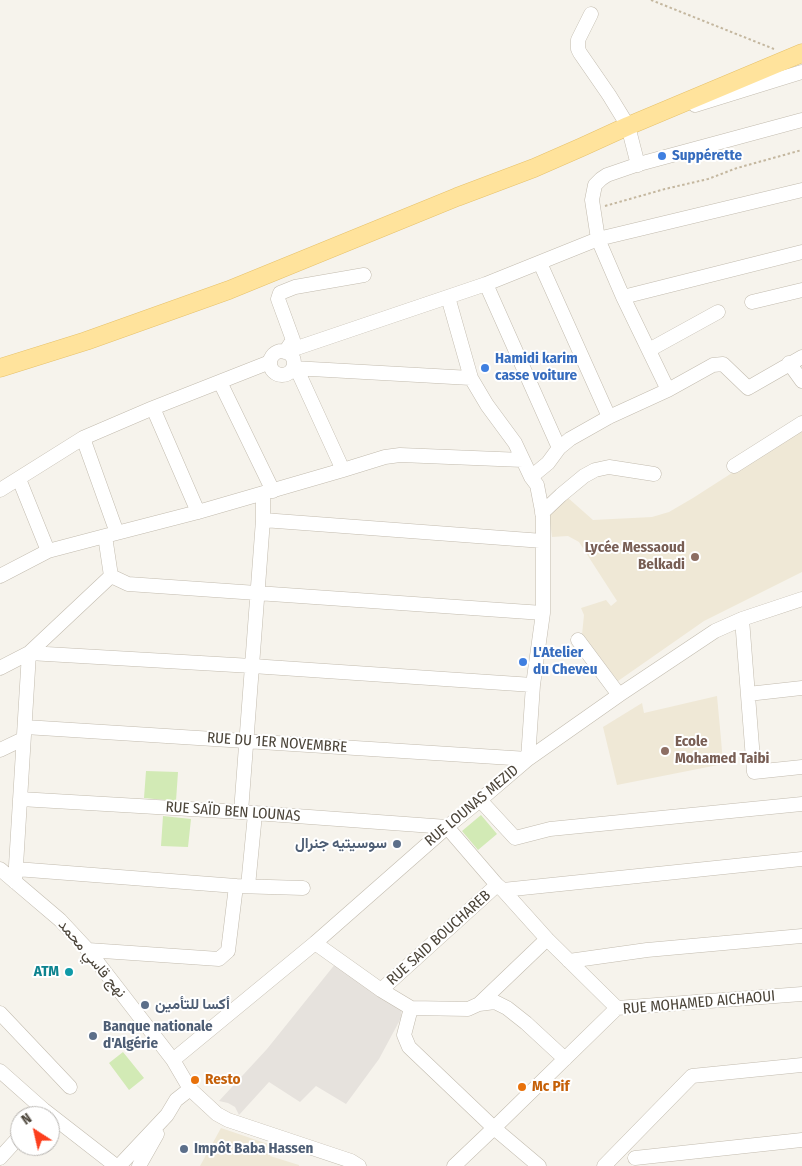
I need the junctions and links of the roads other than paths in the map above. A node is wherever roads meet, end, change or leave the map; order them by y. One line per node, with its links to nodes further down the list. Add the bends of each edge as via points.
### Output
1 (590, 14): 5 (street, via 578,40 578,49)
2 (802, 53): 5 (main road)
3 (802, 72): 5 (street)
4 (802, 120): 6 (street)
5 (628, 126): 6 (street); 23 (main road, via 534,168 229,290)
6 (638, 165): 8 (street, via 606,175 595,186 592,200)
7 (802, 190): 8 (street)
8 (598, 239): 10 (street); 15 (street)
9 (802, 252): 15 (street)
10 (540, 263): 12 (street); 30 (street)
11 (364, 276): 19 (street, via 295,287 280,293 278,299 293,340)
12 (486, 284): 14 (street); 33 (street)
13 (802, 290): 16 (street)
14 (448, 297): 19 (street); 25 (street)
15 (623, 297): 18 (street)
16 (752, 302)
17 (718, 312): 18 (street)
18 (649, 350): 28 (street)
19 (285, 352): 21 (street, via 277,353); 24 (street, via 292,358)
20 (802, 357): 22 (street)
21 (270, 362): 24 (street, via 276,374 285,375); 26 (street)
22 (789, 363): 27 (street); 28 (street, via 748,388 723,364 713,364)
23 (0, 368)
24 (292, 369): 25 (street); 36 (street, via 300,376)
25 (472, 378): 34 (street)
26 (220, 382): 29 (street); 41 (street)
27 (802, 382)
28 (668, 390): 30 (street)
29 (153, 408): 32 (street); 42 (street)
30 (609, 417): 33 (street)
31 (802, 423): 35 (street)
32 (84, 438): 39 (street); 45 (street)
33 (559, 448): 38 (street, via 548,463)
34 (523, 460): 36 (street, via 400,455); 38 (street)
35 (734, 466)
36 (343, 470): 41 (street)
37 (654, 474): 43 (street, via 609,467 595,470)
38 (531, 477): 43 (street, via 537,485)
39 (19, 479): 40 (street); 47 (street)
40 (0, 490)
41 (268, 492): 42 (street); 44 (street)
42 (198, 512): 45 (street)
43 (542, 513): 46 (street)
44 (263, 520): 46 (street); 50 (street)
45 (111, 535): 47 (street); 49 (street)
46 (543, 541): 52 (street)
47 (48, 551): 48 (street)
48 (0, 576)
49 (111, 576): 50 (street, via 128,584); 55 (street)
50 (257, 592): 52 (street); 56 (street)
51 (802, 599): 53 (street, RUE LOUNAS MEZID)
52 (543, 612): 58 (street)
53 (742, 618): 60 (street); 61 (street, RUE LOUNAS MEZID, via 715,630)
54 (578, 640): 61 (street)
55 (29, 653): 56 (street); 57 (street); 62 (street)
56 (252, 666): 58 (street); 63 (street)
57 (0, 668)
58 (533, 685): 65 (street)
59 (802, 688): 60 (street)
60 (748, 694): 66 (street, via 754,772)
61 (619, 695): 65 (street, RUE LOUNAS MEZID)
62 (24, 733): 63 (street, RUE DU 1ER NOVEMBRE); 64 (street); 67 (street)
63 (246, 741): 65 (street, RUE DU 1ER NOVEMBRE); 70 (street)
64 (0, 750)
65 (528, 759): 68 (street, RUE LOUNAS MEZID)
66 (802, 767)
67 (20, 799): 70 (street, RUE SAÏD BEN LOUNAS); 74 (street)
68 (480, 800): 69 (street, via 515,838 550,829); 71 (street, RUE LOUNAS MEZID)
69 (802, 804)
70 (248, 813): 71 (street, RUE SAÏD BEN LOUNAS); 75 (street)
71 (446, 827): 76 (street); 80 (street, RUE LOUNAS MEZID)
72 (802, 859): 76 (street)
73 (0, 869): 74 (street, نهج قاسي محمد)
74 (15, 876): 75 (street); 81 (street, نهج قاسي محمد)
75 (242, 886): 77 (street); 81 (street, via 228,951 219,958)
76 (500, 887): 79 (street); 83 (street, RUE SAID BOUCHAREB)
77 (303, 888)
78 (802, 936): 82 (street, via 657,949)
79 (547, 939): 82 (street); 85 (street)
80 (315, 943): 83 (street); 90 (street, RUE LOUNAS MEZID)
81 (88, 950): 90 (street, نهج قاسي محمد)
82 (569, 961): 87 (street)
83 (381, 990): 86 (street)
84 (802, 994): 87 (street, RUE MOHAMED AICHAOUI)
85 (479, 1004): 86 (street, via 468,1009); 89 (street, via 496,1002 507,1008)
86 (411, 1008): 98 (street, via 404,1035 409,1047)
87 (617, 1008): 89 (street, RUE MOHAMED AICHAOUI)
88 (0, 1013): 93 (street)
89 (565, 1059): 98 (street, RUE MOHAMED AICHAOUI)
90 (173, 1060): 94 (street, نهج قاسي محمد)
91 (802, 1066): 101 (street, via 692,1076)
92 (0, 1071): 95 (street)
93 (70, 1087)
94 (190, 1089): 96 (street, via 176,1100); 106 (street, نهج قاسي محمد, via 228,1120 346,1158)
95 (34, 1106)
96 (167, 1115): 104 (street); 105 (street)
97 (60, 1126): 104 (street)
98 (494, 1128): 107 (street, RUE MOHAMED AICHAOUI); 108 (street)
99 (802, 1140): 103 (street)
100 (10, 1147): 102 (street)
101 (624, 1147): 103 (street); 109 (street)
102 (0, 1158)
103 (640, 1162)
104 (117, 1166)
105 (139, 1166)
106 (359, 1166)
107 (454, 1166)
108 (539, 1166)
109 (604, 1166)

